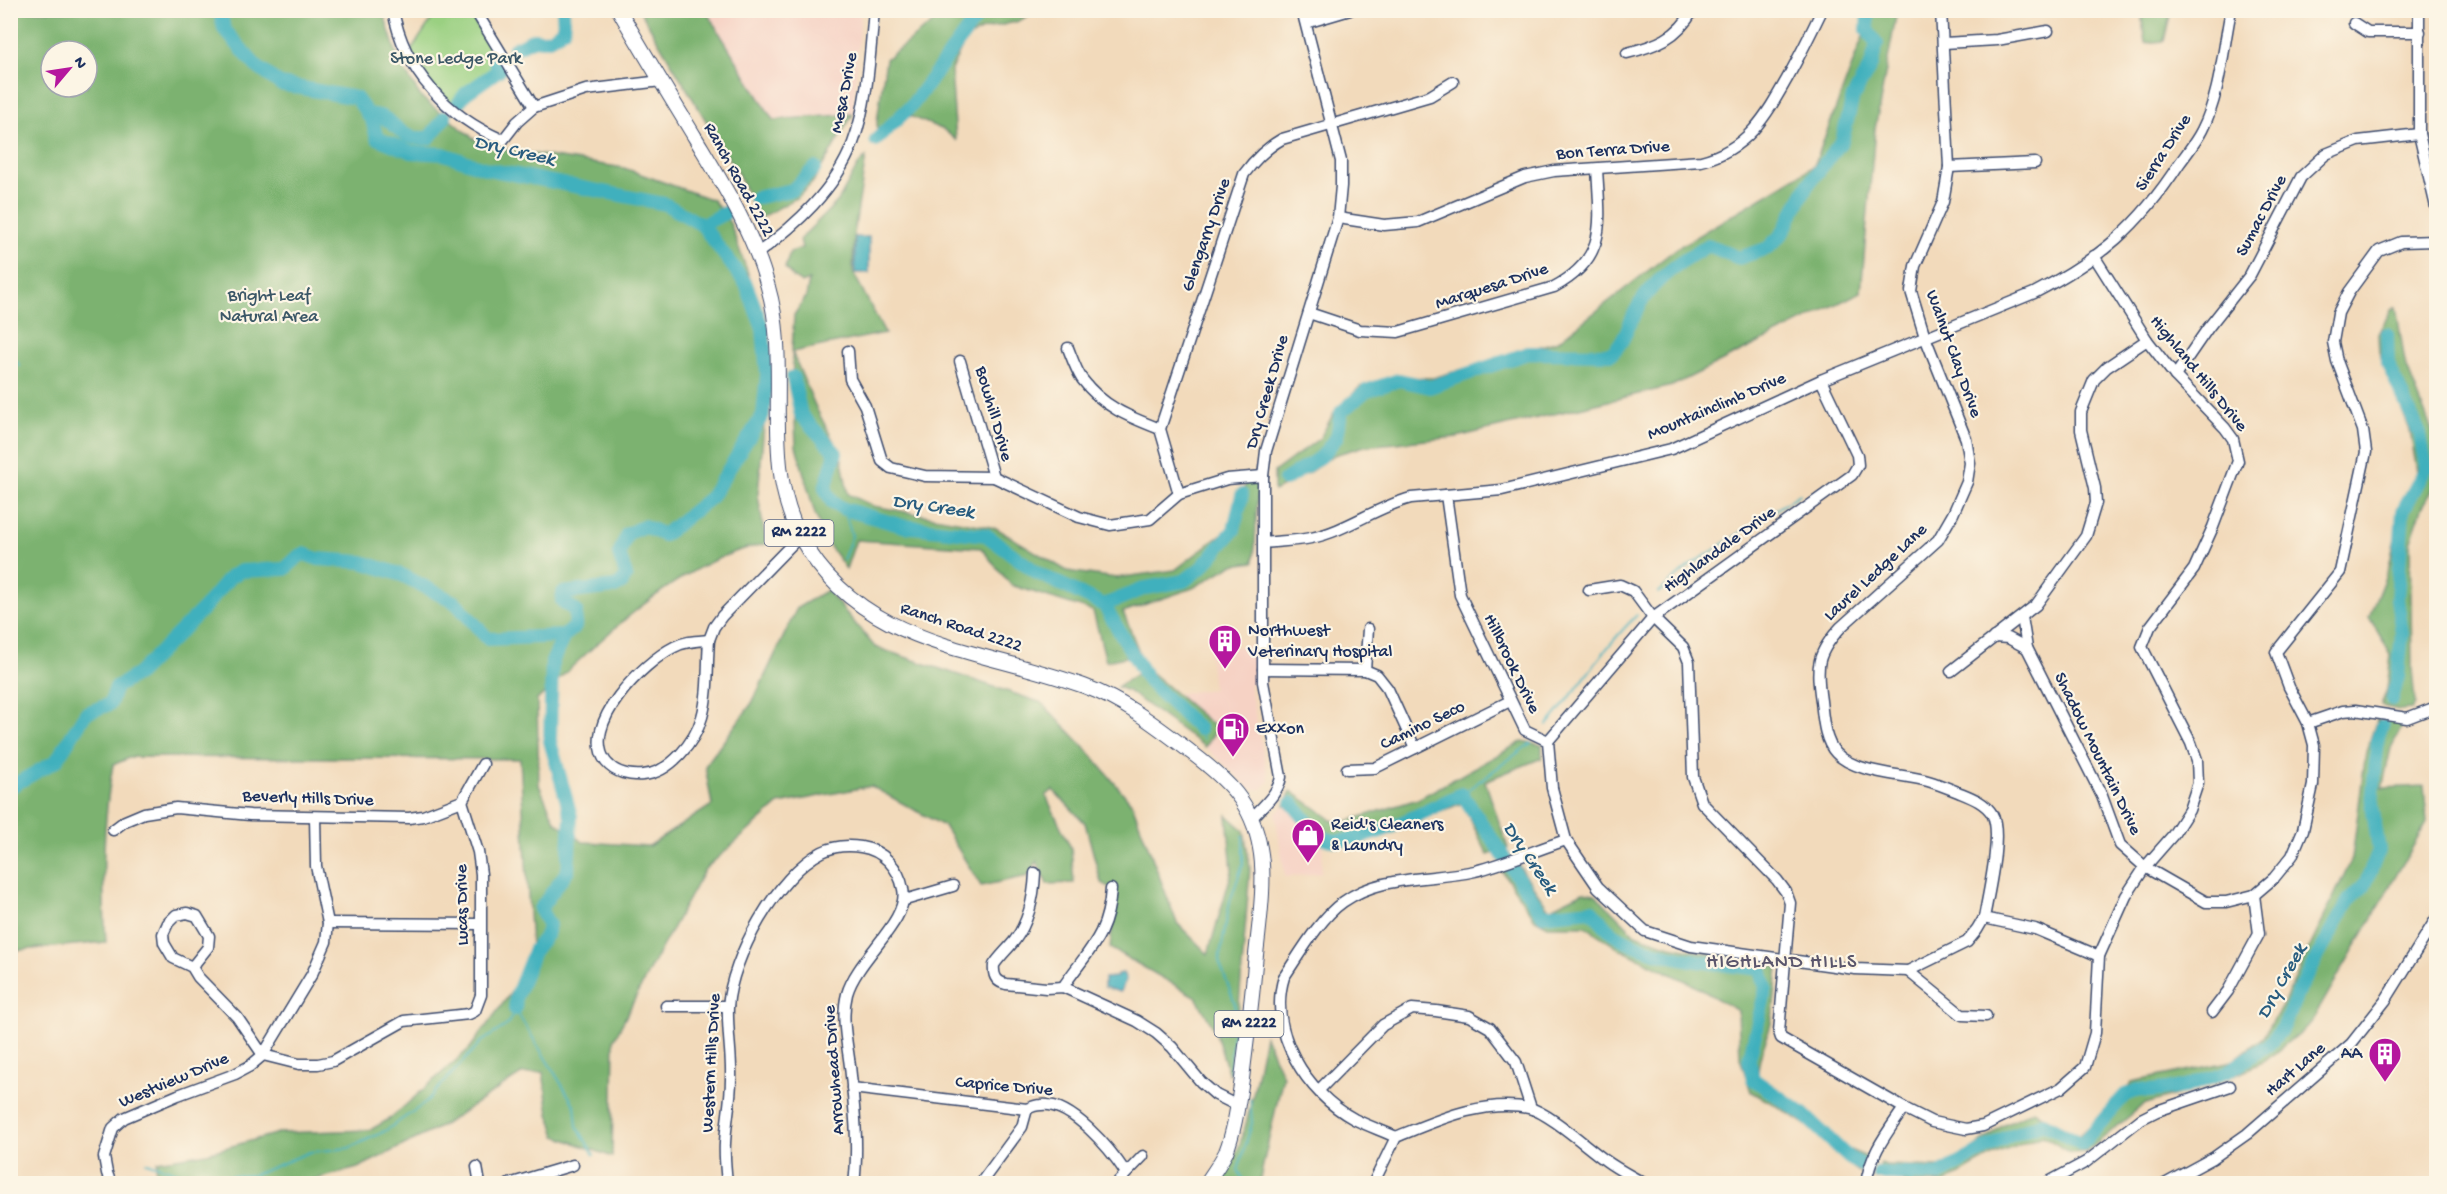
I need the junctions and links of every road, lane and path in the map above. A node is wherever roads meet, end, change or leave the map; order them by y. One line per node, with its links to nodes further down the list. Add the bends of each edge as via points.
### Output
1 (393, 10): 20 (street, via 405,51 424,81 447,107 481,131 503,140)
2 (475, 10): 20 (street)
3 (619, 10): 18 (main road, Ranch Road 2222 / RM 2222)
4 (874, 10): 29 (street, Mesa Drive, via 866,84 852,144 819,199)
5 (1302, 10): 12 (street, Dry Creek Drive)
6 (1350, 10): 12 (street)
7 (1693, 10): 17 (street, via 1686,23 1668,39)
8 (1822, 10): 25 (street, Bon Terra Drive, via 1763,120 1733,148 1701,161)
9 (1941, 10): 16 (street, Walnut Clay Drive)
10 (2231, 10): 30 (street, Sierra Drive, via 2215,90 2202,130 2142,215)
11 (2419, 10): 15 (street)
12 (1306, 23): 21 (street, Dry Creek Drive)
13 (2354, 23): 15 (street, via 2368,32)
14 (2048, 31): 16 (street, via 1997,40)
15 (2420, 32): 22 (street)
16 (1944, 43): 24 (street, Walnut Clay Drive)
17 (1627, 53)
18 (661, 81): 20 (street, via 586,90); 29 (main road, Ranch Road 2222 / RM 2222, via 729,195)
19 (1454, 82): 21 (street, Glengarry Drive, via 1430,96)
20 (534, 106)
21 (1333, 125): 27 (street, Dry Creek Drive, via 1341,161); 39 (street, Glengarry Drive, via 1297,134 1269,147 1244,174)
22 (2419, 134): 26 (street); 37 (street, Sumac Drive, via 2358,141 2326,154 2301,177 2250,275)
23 (2035, 163): 24 (street)
24 (1949, 167): 32 (street, Walnut Clay Drive, via 1943,202 1912,279 1911,291)
25 (1597, 169): 27 (street, Bon Terra Drive, via 1524,177 1418,222 1384,225); 31 (street, Marquesa Drive, via 1600,224 1592,252 1572,277 1554,287 1398,332 1360,330)
26 (2436, 207)
27 (1338, 218): 31 (street, Dry Creek Drive)
28 (2436, 241): 59 (street, via 2401,242 2379,251 2338,313 2333,342 2363,430 2366,452 2340,572 2276,652)
29 (758, 254): 45 (main road, Ranch Road 2222 / RM 2222, via 770,290 776,327 779,460 784,491)
30 (2094, 256): 32 (street, Mountainclimb Drive, via 2034,293); 33 (street, Highland Hills Drive)
31 (1308, 313): 41 (street, Dry Creek Drive, via 1269,437)
32 (1925, 337): 38 (street, Mountainclimb Drive); 40 (street, Walnut Clay Drive, via 1958,414)
33 (2147, 340): 37 (street, Highland Hills Drive); 48 (street, via 2108,367 2087,393 2081,430 2095,488 2092,522 2036,605)
34 (1068, 348): 39 (street, via 1081,378 1105,402 1119,413)
35 (848, 351): 42 (street, via 850,379 865,406 882,461 891,468 925,476)
36 (960, 361): 42 (street, Bowhill Drive)
37 (2175, 376): 69 (street, Highland Hills Drive, via 2225,428 2233,439 2238,461 2194,569 2150,627 2142,647 2191,743 2198,783 2189,810)
38 (1821, 380): 44 (street, Mountainclimb Drive, via 1671,449 1502,490); 49 (street, Highlandale Drive, via 1857,454 1858,465 1852,475)
39 (1160, 429): 43 (street)
40 (1970, 464): 75 (street, Laurel Ledge Lane, via 1963,493 1938,540 1826,642 1818,662 1817,679 1823,720 1836,753 1850,763 1956,791 1981,803 1992,814 1997,831)
41 (1263, 476): 43 (street, via 1227,479); 46 (street, Dry Creek Drive)
42 (994, 477): 43 (street, via 1079,517 1110,525 1150,519)
43 (1179, 494)
44 (1446, 495): 46 (street, Mountainclimb Drive, via 1397,502 1311,538); 57 (street, Hillbrook Drive, via 1460,595)
45 (800, 536): 52 (street, via 722,616); 66 (main road, Ranch Road 2222 / RM 2222, via 822,569 848,596 910,635 1084,686 1141,714 1223,776)
46 (1264, 543): 54 (street, Dry Creek Drive)
47 (1589, 590): 49 (street, via 1620,585 1633,591)
48 (2022, 617): 51 (street); 53 (street, Shadow Mountain Drive)
49 (1653, 618): 60 (street, Highlandale Drive); 80 (street, via 1683,647 1689,662 1693,777 1702,803 1786,892 1790,903)
50 (1368, 629): 55 (street)
51 (1994, 637): 53 (street, via 2008,638); 56 (street)
52 (709, 640): 52 (street, via 670,649 624,688 612,705 600,739 607,763 626,775 650,775 678,756 702,718)
53 (2027, 648): 69 (street, Shadow Mountain Drive, via 2102,796 2120,845)
54 (1263, 669): 55 (street); 66 (street, Dry Creek Drive, via 1281,777 1278,788)
55 (1365, 670): 61 (street, via 1377,675 1388,689)
56 (1951, 671)
57 (1510, 701): 60 (street, Hillbrook Drive, via 1525,730); 61 (street, Camino Seco)
58 (2436, 707): 59 (street, via 2407,718 2343,711)
59 (2308, 723): 73 (street, via 2314,745 2313,785 2303,830 2292,856)
60 (1548, 741): 68 (street, via 1552,788)
61 (1415, 748): 63 (street, Camino Seco, via 1374,768)
62 (483, 764): 64 (street)
63 (1347, 769)
64 (462, 801): 65 (street, Beverly Hills Drive, via 409,818); 78 (street, Lucas Drive, via 478,852)
65 (315, 817): 67 (street, Beverly Hills Drive, via 169,808 144,813); 77 (street, Westview Drive, via 316,866)
66 (1252, 818): 92 (main road, Ranch Road 2222 / RM 2222, via 1262,873 1251,1013)
67 (113, 830)
68 (1566, 840): 80 (street, via 1598,886 1645,931 1691,946); 91 (street, via 1475,870 1398,879 1342,902 1323,922 1281,985 1281,1027 1305,1075)
69 (2145, 867): 73 (street, Shadow Mountain Drive, via 2206,902); 79 (street, Highland Hills Drive, via 2126,896)
70 (1035, 873): 83 (street, via 1033,896 1022,929 999,957 994,971 1000,983)
71 (953, 886): 74 (street)
72 (1111, 889): 83 (street, via 1102,934)
73 (2253, 895): 86 (street, via 2259,934)
74 (905, 900): 85 (street, Western Hills Drive, via 897,871 879,853 852,846 822,852 789,880 755,926 736,971); 90 (street, Arrowhead Drive, via 893,925 853,976 847,993 844,1007)
75 (1984, 918): 79 (street, via 2035,929); 82 (street, via 1967,942)
76 (2436, 919): 113 (street, Hart Lane, via 2385,1000 2351,1044 2247,1134)
77 (328, 923): 78 (street); 88 (street, Westview Drive, via 321,958)
78 (480, 924): 88 (street, Lucas Drive, via 481,995 475,1011 404,1021 333,1061 299,1064)
79 (2099, 956): 95 (street, Highland Hills Drive, via 2095,1033 2085,1066 2073,1079 2034,1102 1983,1126 1965,1130 1932,1122)
80 (1785, 960): 82 (street); 95 (street, Highland Hills Drive, via 1781,1038)
81 (192, 967): 81 (street, via 208,947 209,936 197,916 176,915 163,934 164,943 173,958); 88 (street, via 237,1017)
82 (1908, 971): 87 (street, via 1962,1015)
83 (1063, 987): 92 (street, via 1156,1033 1201,1082)
84 (666, 1006): 85 (street)
85 (728, 1006): 104 (street, Western Hills Drive, via 731,1080 725,1145)
86 (2212, 1012)
87 (1986, 1016)
88 (263, 1054): 101 (street, Westview Drive, via 235,1074 124,1118 113,1128 104,1157)
89 (2230, 1086): 112 (street, via 2141,1119 2086,1162)
90 (852, 1088): 93 (street, Caprice Drive); 105 (street, Arrowhead Drive)
91 (1318, 1090): 94 (street, via 1383,1025 1412,1009 1436,1011 1469,1016 1490,1028 1516,1062); 96 (street, via 1353,1119)
92 (1238, 1106): 108 (main road, Ranch Road 2222 / RM 2222, via 1225,1154)
93 (1027, 1108): 100 (street, Caprice Drive, via 1050,1105 1076,1119 1100,1137); 106 (street, via 1022,1126)
94 (1531, 1108): 96 (street, via 1490,1107 1445,1117); 110 (street)
95 (1904, 1108): 111 (street, via 1877,1148)
96 (1396, 1137): 109 (street)
97 (1143, 1156): 100 (street)
98 (573, 1165): 103 (street)
99 (477, 1167): 102 (street)
100 (1126, 1173): 107 (street)
101 (111, 1184)
102 (480, 1184)
103 (509, 1184)
104 (727, 1184)
105 (854, 1184)
106 (980, 1184)
107 (1116, 1184)
108 (1206, 1184)
109 (1373, 1184)
110 (1645, 1184)
111 (1866, 1184)
112 (2045, 1184)
113 (2165, 1184)

